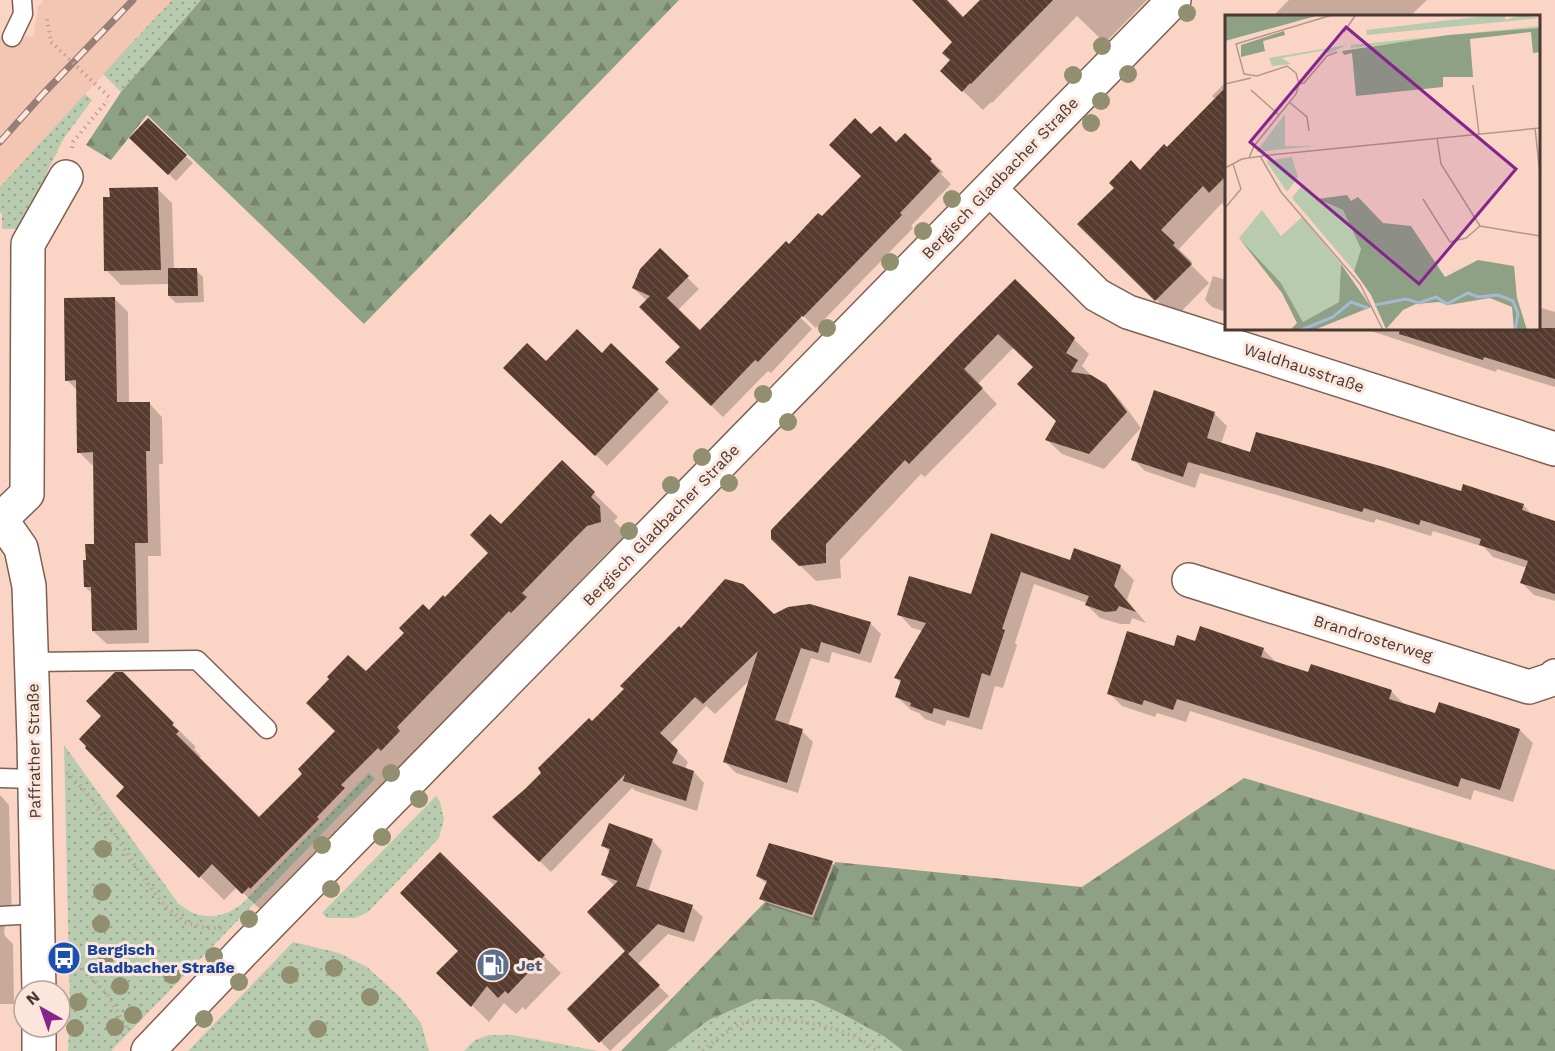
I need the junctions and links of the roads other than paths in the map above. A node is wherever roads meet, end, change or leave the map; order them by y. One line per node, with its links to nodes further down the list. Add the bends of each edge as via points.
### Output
1 (22, 0): 3 (lane, via 22,14)
2 (1174, 0): 5 (main road, Bergisch Gladbacher Straße)
3 (12, 37)
4 (66, 177): 7 (main road, Paffrather Straße, via 28,244 27,494)
5 (990, 189): 6 (main road, Waldhausstraße, via 1097,295 1128,312); 17 (main road, Bergisch Gladbacher Straße, via 248,946)
6 (1555, 449)
7 (0, 519): 9 (main road, Paffrather Straße, via 21,548 29,586)
8 (1190, 580): 10 (main road, Brandrosterweg, via 1529,687)
9 (32, 662): 11 (lane, via 197,660); 13 (main road, Paffrather Straße)
10 (1555, 676)
11 (267, 729)
12 (0, 778): 13 (lane)
13 (35, 779): 15 (main road, Paffrather Straße)
14 (0, 916): 15 (lane)
15 (38, 917): 16 (main road, Paffrather Straße)
16 (39, 979)
17 (137, 1042)

